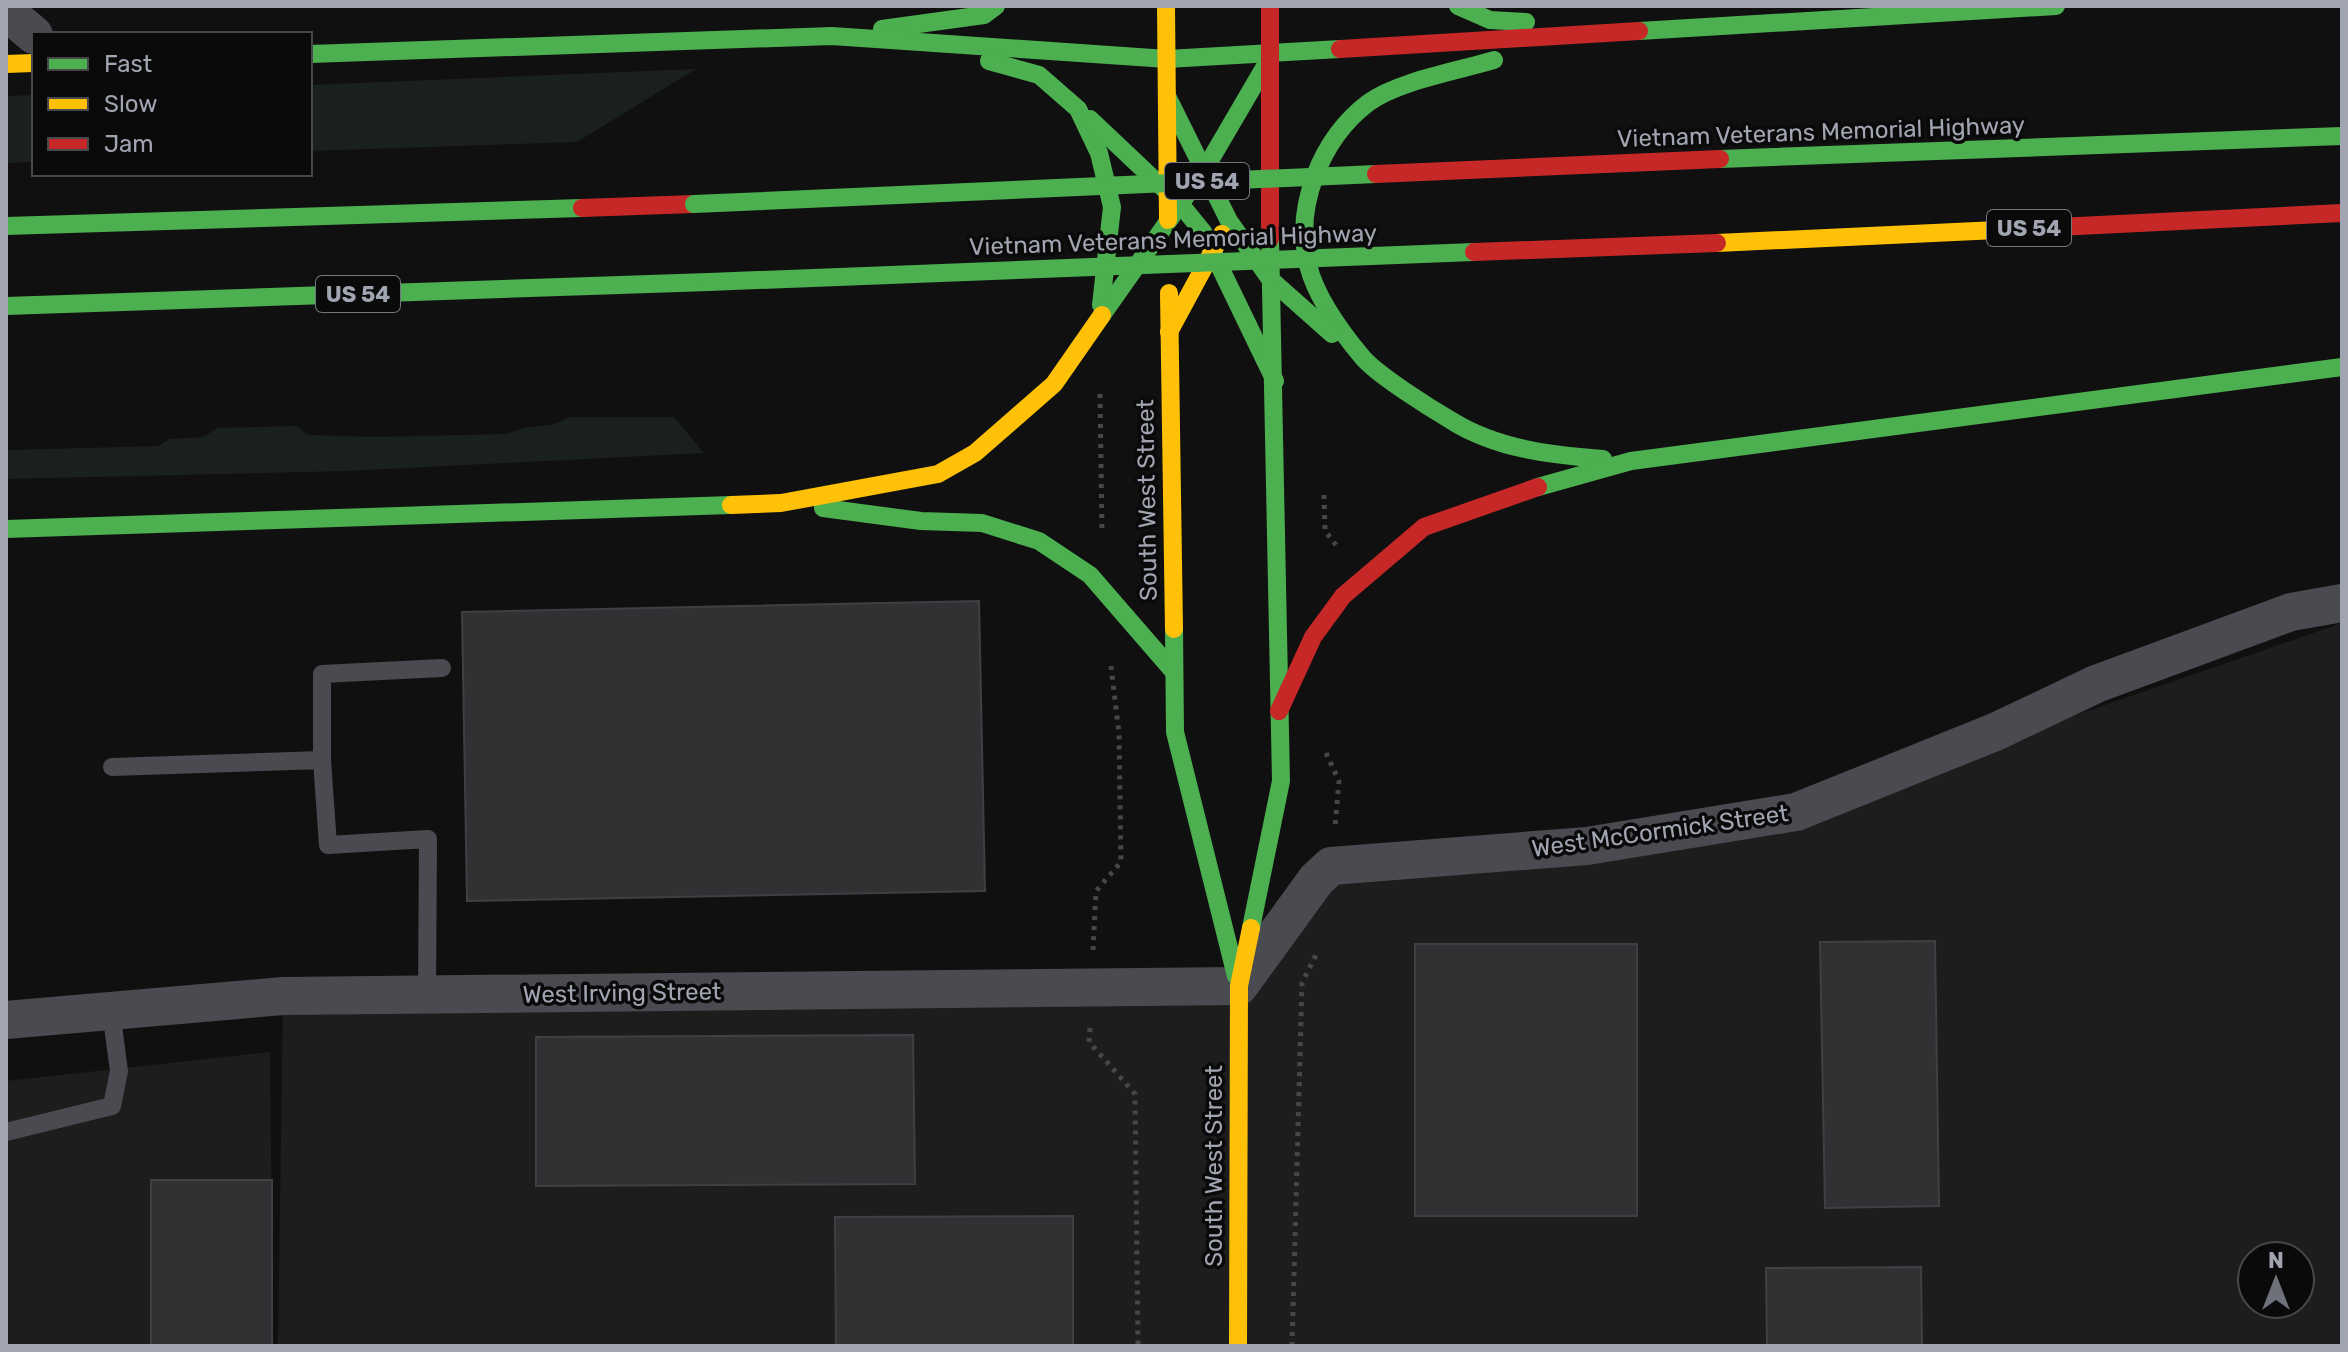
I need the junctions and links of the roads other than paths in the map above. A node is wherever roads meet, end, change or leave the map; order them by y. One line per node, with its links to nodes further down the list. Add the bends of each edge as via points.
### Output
1 (996, 6): 10 (main road, via 984,15)
2 (1166, 6): 15 (main road)
3 (1270, 6): 14 (main road, South West Street)
4 (1458, 6): 8 (main road, via 1497,22)
5 (2056, 6): 6 (main road)
6 (1920, 10): 8 (main road)
7 (6, 11): 9 (street)
8 (1732, 26): 11 (main road)
9 (32, 33)
10 (832, 36): 12 (main road); 13 (main road)
11 (1581, 36): 14 (main road); 19 (main road, via 1424,79)
12 (916, 40): 15 (main road); 20 (main road, via 1039,75)
13 (312, 54)
14 (1271, 56): 15 (main road); 22 (main road); 23 (main road, South West Street)
15 (1167, 59): 18 (main road)
16 (32, 63): 17 (main road)
17 (6, 64)
18 (1167, 96): 22 (main road); 24 (main road)
19 (1369, 102): 23 (main road); 34 (main road, via 1316,168 1305,236 1308,264 1324,302)
20 (1078, 109): 24 (main road); 32 (main road, via 1099,153 1112,207)
21 (2342, 136): 28 (main road, Vietnam Veterans Memorial Highway / US 54, bridge, via 694,204)
22 (1205, 169): 24 (main road); 25 (main road)
23 (1273, 176): 25 (main road); 30 (main road, South West Street)
24 (1175, 199): 27 (main road); 29 (main road)
25 (1239, 209): 29 (main road); 30 (main road)
26 (2342, 213): 31 (main road, Vietnam Veterans Memorial Highway / US 54, bridge, via 1717,243)
27 (1168, 225): 32 (main road); 33 (main road, South West Street)
28 (6, 226)
29 (1213, 250): 33 (main road); 36 (main road)
30 (1270, 279): 34 (main road); 36 (main road, South West Street)
31 (6, 307)
32 (1099, 319): 38 (main road, via 1054,384 975,453 938,474)
33 (1169, 332): 42 (main road, South West Street)
34 (1365, 360): 37 (main road, via 1454,423 1483,436 1532,453)
35 (2342, 367): 37 (main road)
36 (1275, 381): 43 (main road, South West Street)
37 (1631, 461): 43 (main road, via 1513,494 1424,527 1343,596 1313,637)
38 (781, 503): 39 (main road); 42 (main road, via 921,521 982,523 1039,541 1090,575)
39 (6, 529)
40 (2342, 603): 46 (street, West McCormick Street, via 2291,612 2096,684 1995,732 1796,812 1587,846 1331,866)
41 (442, 668): 44 (lane, via 322,674)
42 (1174, 672): 46 (main road, South West Street, via 1175,732)
43 (1279, 711): 46 (main road, South West Street, via 1281,781)
44 (322, 760): 45 (lane); 47 (lane, via 328,845 428,839)
45 (112, 767)
46 (1239, 986): 47 (street, West Irving Street); 51 (main road, South West Street)
47 (427, 995): 48 (street, West Irving Street, via 283,996)
48 (111, 1011): 49 (street, West Irving Street); 50 (lane, via 119,1071 112,1106)
49 (6, 1020)
50 (6, 1132)
51 (1238, 1346)

